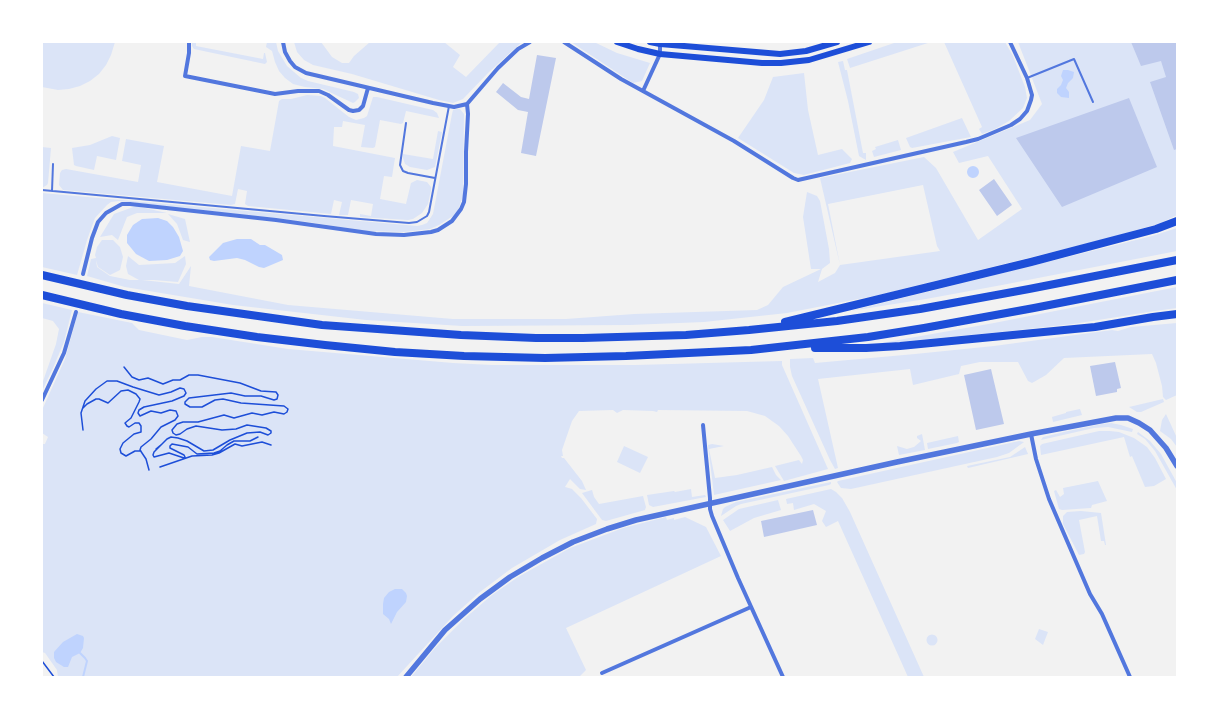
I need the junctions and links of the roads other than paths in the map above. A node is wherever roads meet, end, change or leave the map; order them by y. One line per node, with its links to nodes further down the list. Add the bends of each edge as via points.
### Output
1 (189, 42): 13 (street, via 185,76 268,93 285,94 309,90 319,92 328,95 351,111 359,110 363,106)
2 (283, 42): 13 (street, via 290,61 302,72)
3 (530, 42): 16 (street, via 518,49 498,68)
4 (564, 42): 14 (street)
5 (617, 42): 11 (main road)
6 (650, 42): 10 (main road)
7 (837, 42): 10 (main road, via 806,51 780,54)
8 (870, 42): 11 (main road, via 809,60 781,63)
9 (1010, 42): 12 (street)
10 (660, 44): 11 (street)
11 (660, 54): 14 (street)
12 (1027, 78): 14 (street, via 1032,94 1030,106 1023,116 1007,127 966,142 802,180 793,178 734,141); 15 (lane, via 1074,59)
13 (368, 88): 17 (street)
14 (643, 91)
15 (1093, 102)
16 (468, 104): 17 (street); 25 (street, via 464,202 452,221 438,230 404,235 376,234 276,220 122,204 106,213 98,222)
17 (449, 106): 20 (lane)
18 (406, 124): 20 (lane, via 400,165 403,171)
19 (53, 164): 22 (lane)
20 (435, 178): 22 (lane, via 429,212 418,222 409,223)
21 (42, 190): 22 (lane)
22 (52, 191)
23 (1177, 221): 31 (highway, via 1156,229 1031,262)
24 (1177, 260): 31 (highway, via 920,309)
25 (83, 274)
26 (42, 275): 31 (highway, via 187,306 322,325 390,331 583,338)
27 (1177, 280): 32 (highway, via 924,328)
28 (42, 295): 32 (highway, via 185,326 257,337 395,352 464,356 589,357 687,354)
29 (76, 312): 33 (street, via 64,353)
30 (1177, 314): 32 (highway, via 1095,327 900,346)
31 (749, 330)
32 (776, 347)
33 (42, 400)
34 (703, 425): 37 (street)
35 (1031, 434): 36 (street, via 1108,418 1128,418 1155,436); 37 (street); 42 (street, via 1049,498 1090,594 1102,614)
36 (1177, 466)
37 (710, 503): 38 (street, via 717,530); 40 (street, via 622,523 584,537 531,564 490,592 445,630)
38 (751, 607): 39 (street); 41 (street)
39 (602, 673)
40 (406, 677)
41 (783, 677)
42 (1130, 677)

